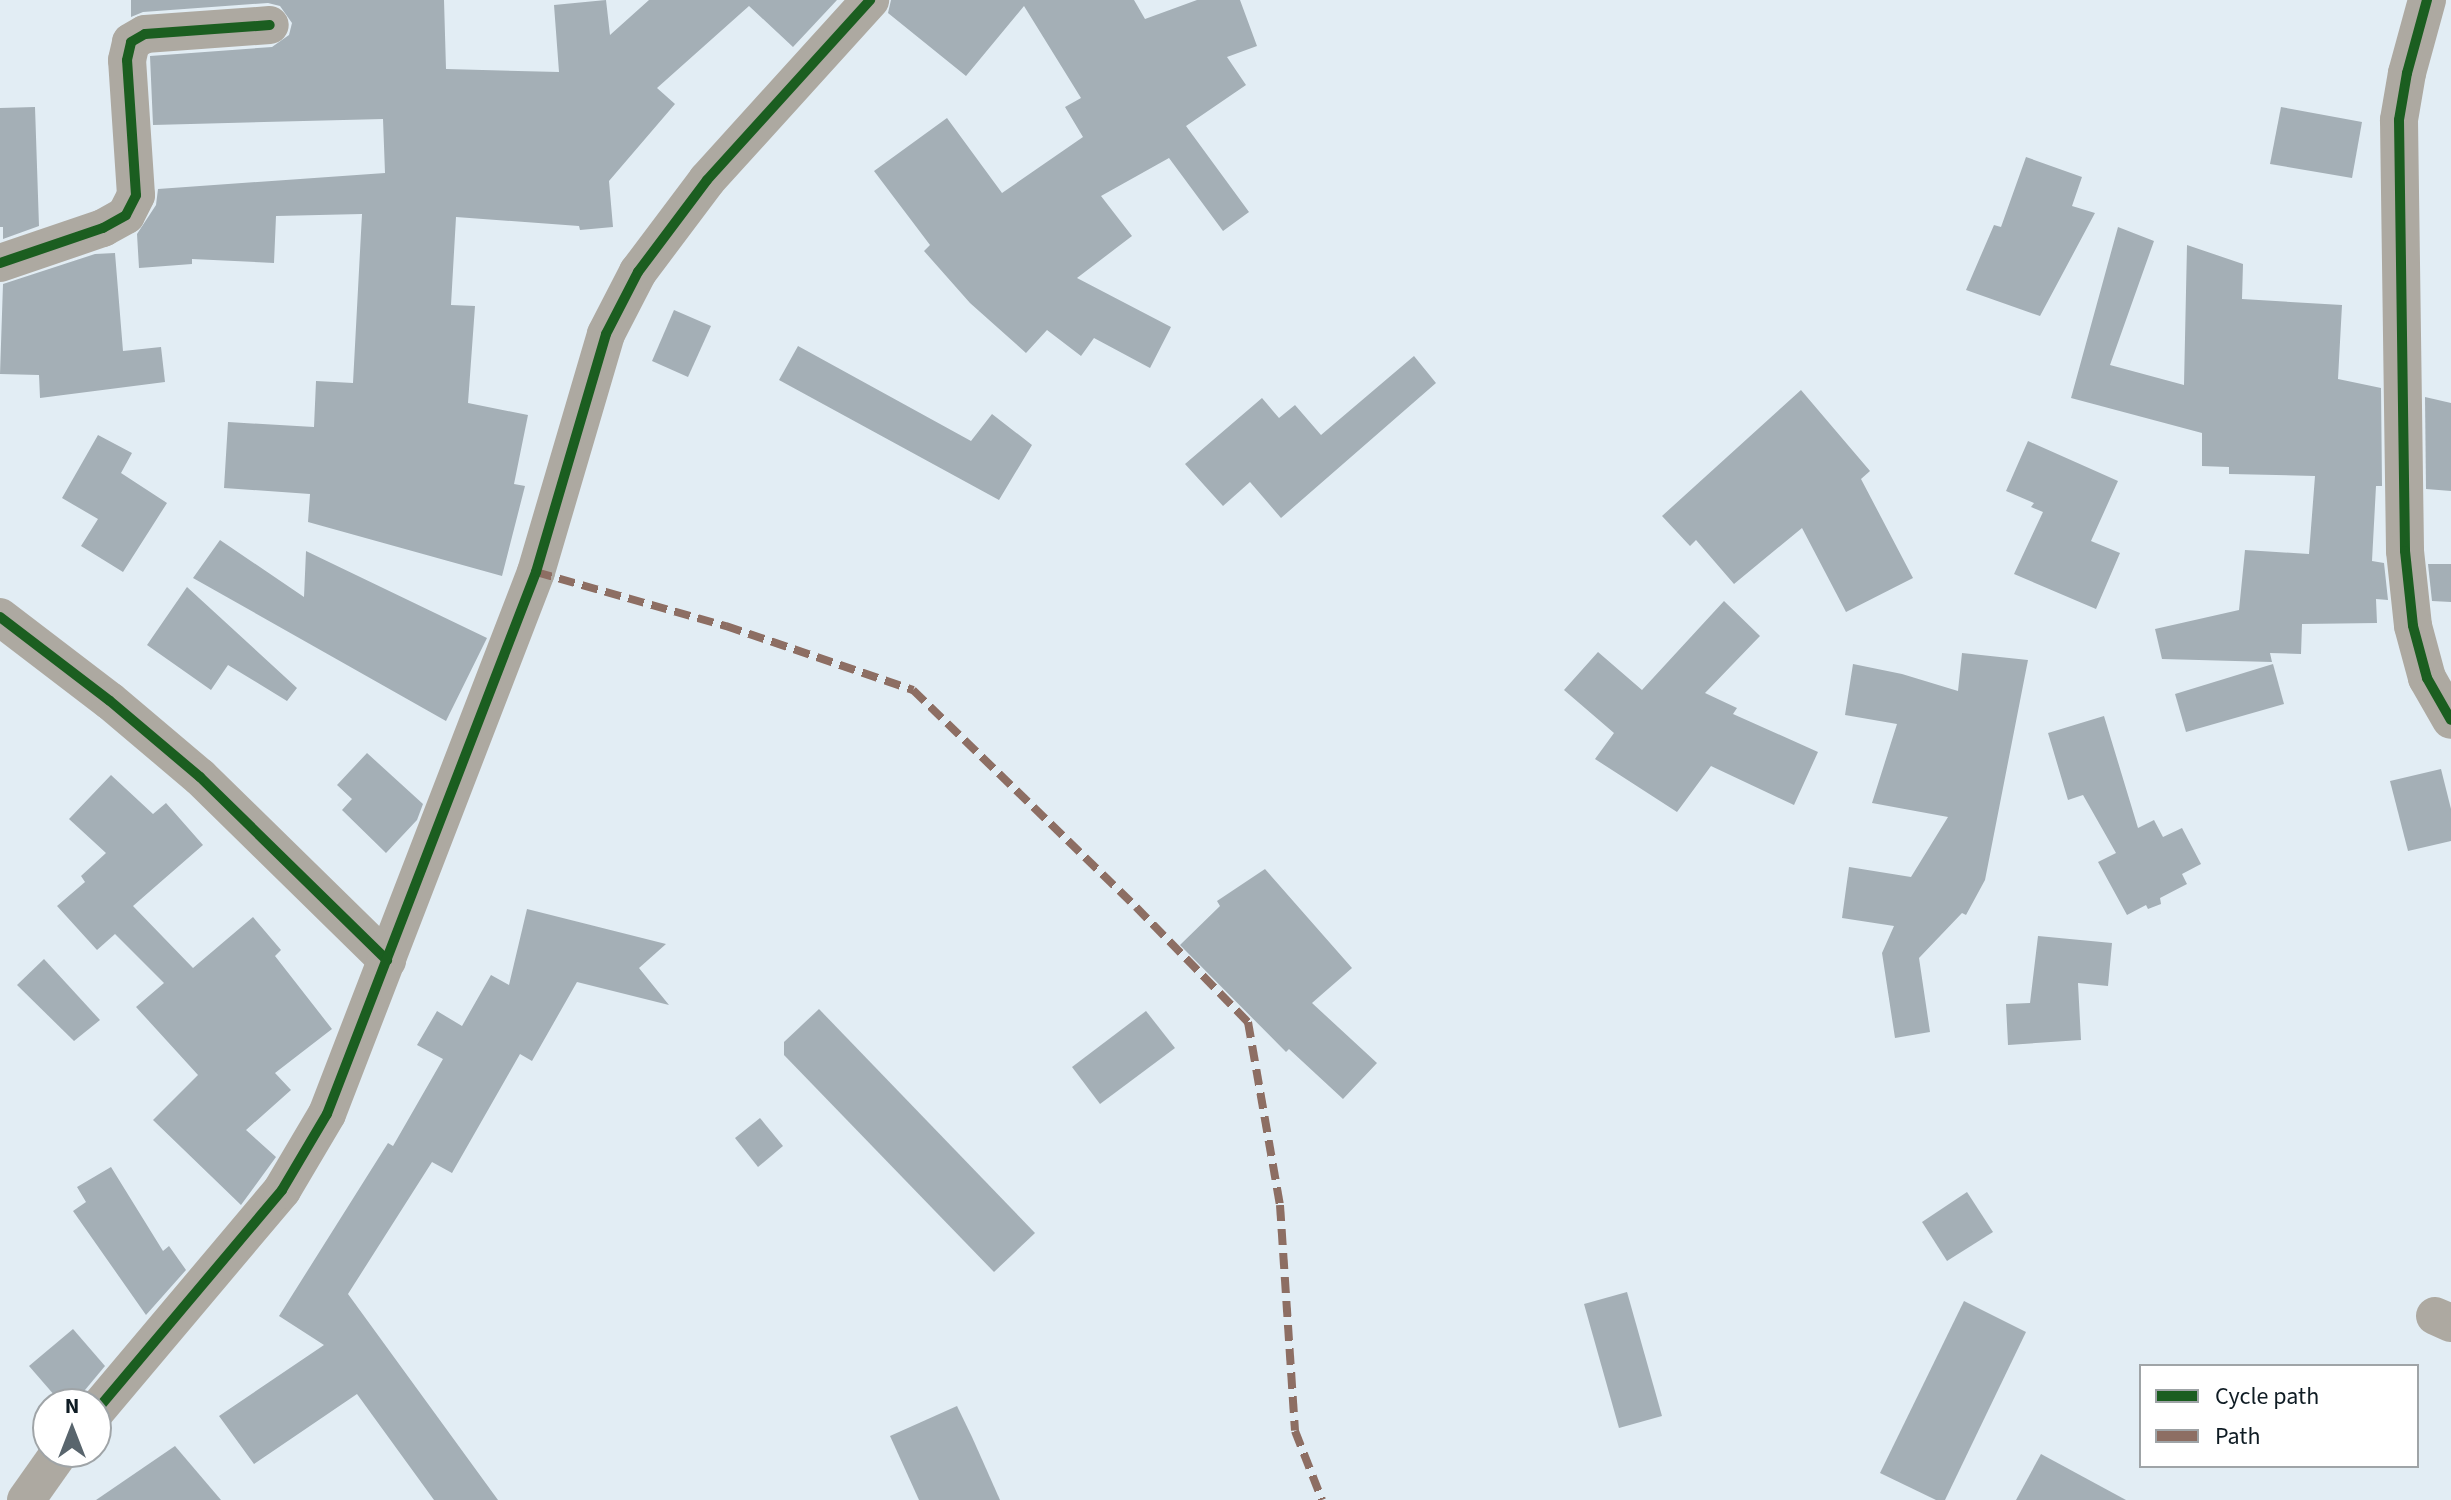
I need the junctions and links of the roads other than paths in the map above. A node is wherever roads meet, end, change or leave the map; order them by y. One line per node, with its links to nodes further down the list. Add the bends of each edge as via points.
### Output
1 (870, 0): 7 (street, via 677,217 638,272 606,334 536,572)
2 (2427, 0): 6 (street, via 2399,120 2405,551 2413,626 2427,678)
3 (270, 25): 4 (street, via 145,34 131,42 127,60 136,195 126,215)
4 (0, 263)
5 (0, 617): 7 (street, via 200,777)
6 (2451, 720)
7 (387, 960): 8 (street, via 327,1114 282,1190)
8 (112, 1392)
9 (49, 1468): 10 (street)
10 (26, 1500)

